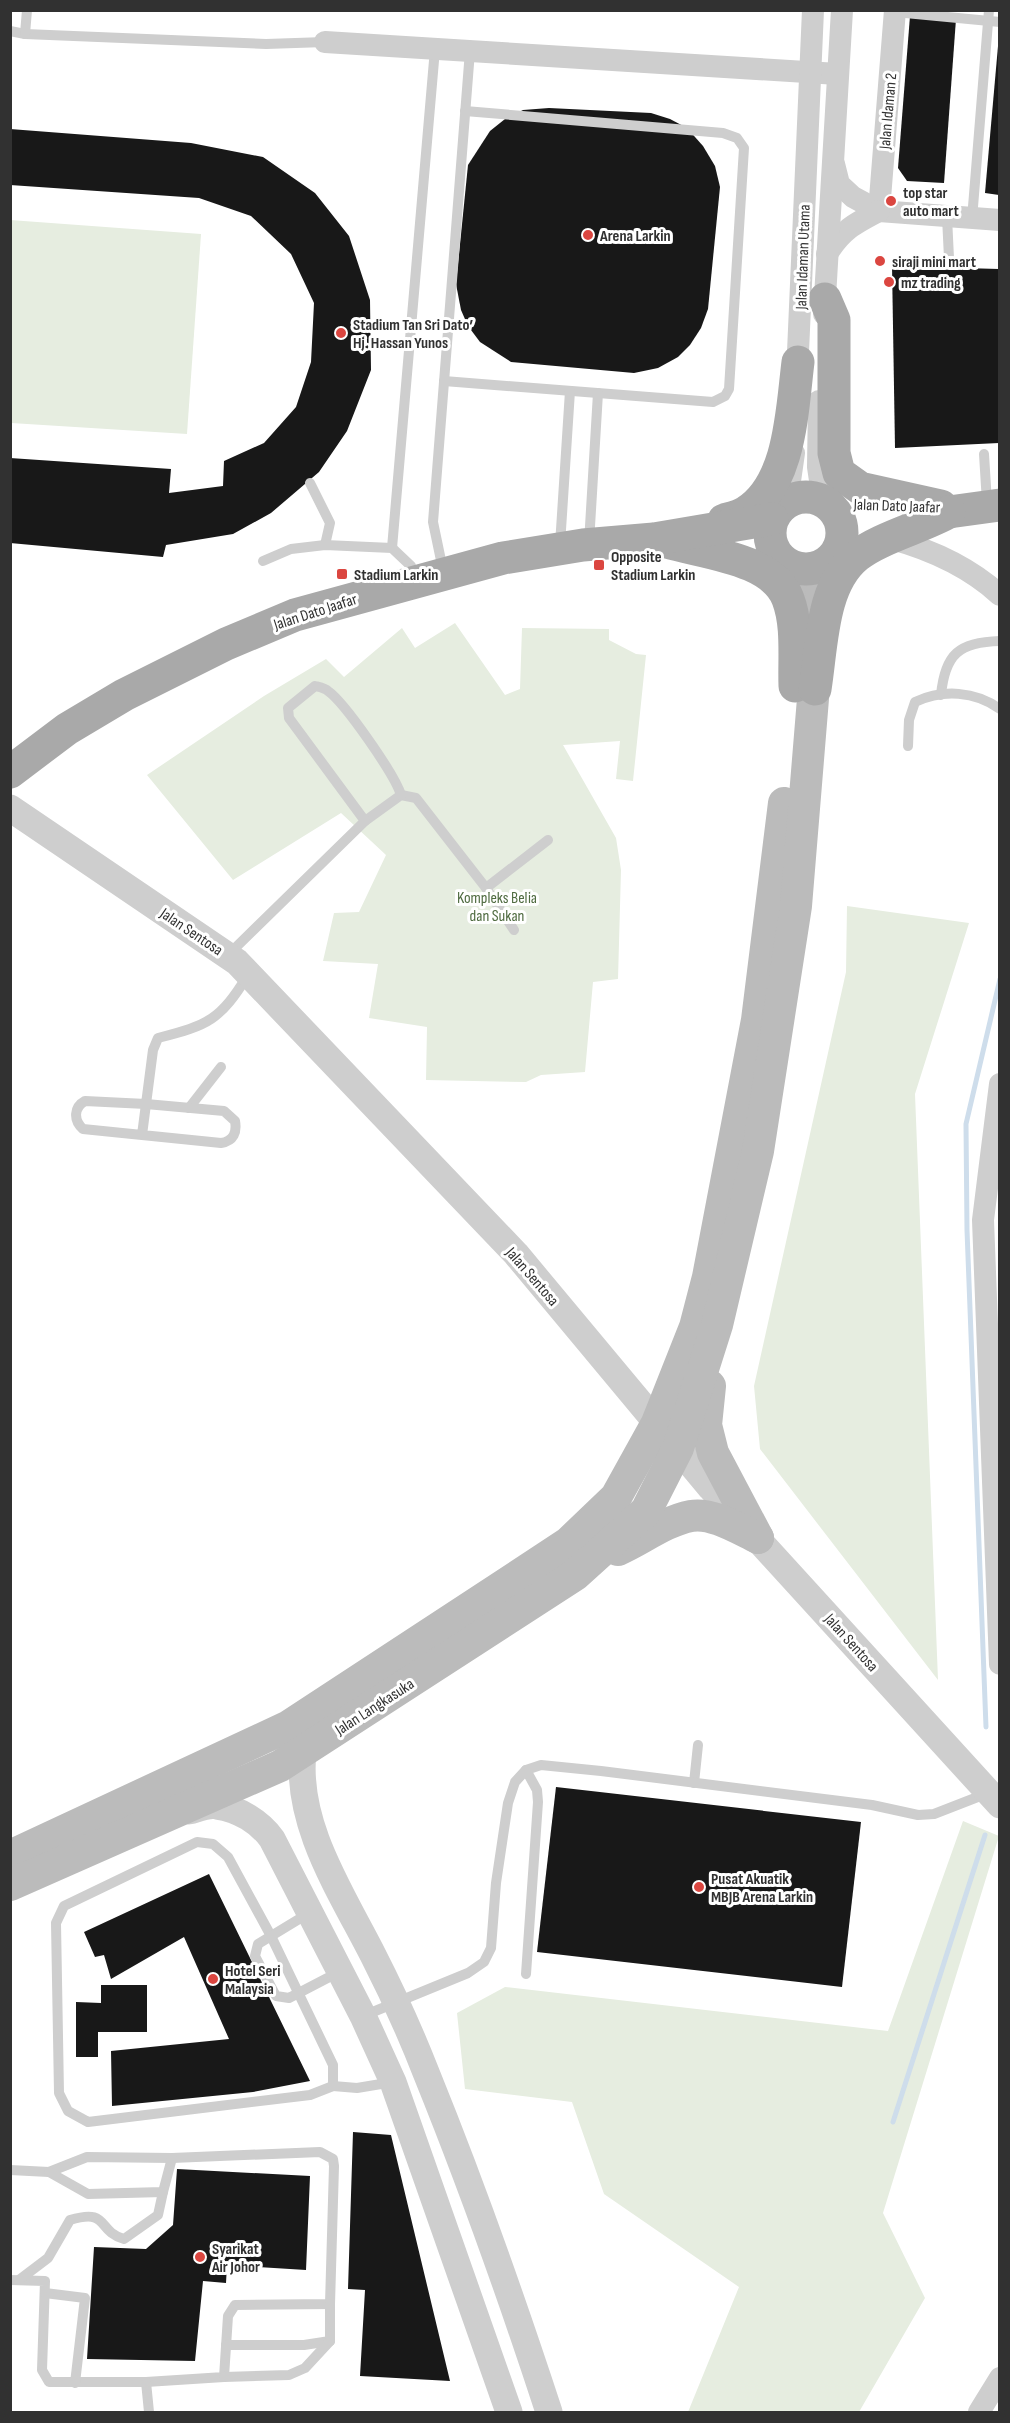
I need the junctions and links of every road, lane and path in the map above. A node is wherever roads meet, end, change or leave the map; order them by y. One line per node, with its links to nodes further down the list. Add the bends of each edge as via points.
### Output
1 (27, 10): 7 (lane)
2 (813, 10): 11 (street, Jalan Idaman Utama)
3 (842, 10): 12 (street, Jalan Idaman Utama)
4 (895, 11): 5 (lane); 15 (street, Jalan Idaman 2)
5 (992, 17): 17 (lane)
6 (10, 31): 7 (lane)
7 (25, 34): 8 (lane, via 266,44)
8 (325, 42): 9 (street)
9 (435, 49): 10 (street); 35 (lane)
10 (470, 51): 11 (street); 13 (lane)
11 (810, 72): 12 (street); 22 (street, Jalan Idaman Utama)
12 (838, 74): 14 (street, Jalan Idaman Utama)
13 (465, 111): 23 (lane); 25 (lane, via 723,134 737,138 744,148 729,389 725,396 713,402)
14 (833, 159): 15 (street, via 839,184); 19 (street, Jalan Idaman Utama)
15 (879, 211): 16 (street); 19 (street, via 852,224)
16 (947, 217): 17 (street); 20 (lane)
17 (972, 219): 18 (street)
18 (999, 220)
19 (827, 254): 21 (street, Jalan Idaman Utama)
20 (949, 258)
21 (825, 299): 28 (street, Jalan Idaman Utama, via 817,436); 29 (main road, via 834,320 834,453 839,473 860,488)
22 (798, 362): 30 (street, Jalan Idaman Utama, via 793,469); 31 (main road, via 786,451 759,501 745,513)
23 (444, 381): 24 (lane); 38 (lane)
24 (570, 391): 25 (lane); 34 (lane)
25 (598, 393): 34 (lane)
26 (984, 454): 29 (lane)
27 (310, 483): 33 (lane, via 330,523)
28 (825, 502): 29 (main road, Jalan Dato Jaafar); 30 (main road, via 798,498); 36 (main road, via 838,517 842,535)
29 (969, 507): 32 (main road); 36 (main road, Jalan Dato Jaafar, via 885,525)
30 (780, 533): 31 (main road, Jalan Dato Jaafar); 36 (main road, via 804,570); 41 (main road, via 800,589)
31 (665, 538): 34 (main road, Jalan Dato Jaafar); 41 (main road, via 758,567 777,582 788,598)
32 (892, 539): 39 (street, via 939,553 986,582); 41 (main road, via 858,555 842,571 831,595)
33 (325, 545): 35 (lane); 37 (lane, via 291,549)
34 (574, 547): 38 (main road, Jalan Dato Jaafar, via 503,558)
35 (392, 548): 38 (lane)
36 (831, 559): 41 (main road, via 820,595)
37 (263, 561)
38 (428, 577): 45 (main road, Jalan Dato Jaafar, via 295,615 226,644 124,695 68,729)
39 (999, 595)
40 (999, 641): 42 (lane, via 976,641 958,650 947,662)
41 (805, 687): 59 (main road, via 796,906 758,1151); 60 (main road, via 783,816 757,1020 708,1277 695,1327)
42 (941, 695): 43 (lane, via 966,693 986,699); 44 (lane, via 915,702 909,720)
43 (999, 709)
44 (908, 746)
45 (10, 772)
46 (401, 795): 48 (lane); 48 (lane, via 373,746 327,690 315,686 288,708 289,718); 50 (lane, via 416,798)
47 (10, 808): 52 (street, Jalan Sentosa)
48 (365, 821): 52 (lane)
49 (548, 840): 50 (lane)
50 (486, 888): 51 (lane)
51 (514, 930)
52 (228, 955): 53 (street, Jalan Sentosa)
53 (248, 974): 56 (lane, via 228,1006 200,1026 158,1038); 60 (street, Jalan Sentosa, via 516,1254)
54 (221, 1067): 57 (lane)
55 (999, 1083): 64 (street, via 983,1220)
56 (146, 1104): 57 (lane); 58 (lane); 58 (lane, via 86,1101 78,1107 76,1115 83,1129)
57 (189, 1108): 58 (lane, via 229,1113 235,1121 231,1140 221,1143)
58 (142, 1135)
59 (717, 1325): 61 (main road, Jalan Langkasuka); 62 (main road, via 706,1425 713,1453)
60 (657, 1423): 61 (street, Jalan Sentosa); 71 (main road, via 616,1497 568,1543 289,1726)
61 (678, 1448): 62 (street, Jalan Sentosa); 63 (main road, Jalan Langkasuka, via 646,1511)
62 (758, 1538): 63 (main road, via 722,1521 692,1515); 69 (street, Jalan Sentosa)
63 (592, 1562): 66 (main road, Jalan Langkasuka)
64 (999, 1664)
65 (698, 1745): 68 (lane)
66 (303, 1752): 70 (main road, Jalan Langkasuka, via 245,1784); 78 (street, via 302,1791 307,1816)
67 (526, 1770): 68 (lane, via 541,1765); 76 (lane, via 537,1790 537,1802); 78 (lane, via 515,1782 508,1803 491,1947 484,1962 468,1973)
68 (694, 1783): 69 (lane, via 872,1805 918,1815)
69 (994, 1799)
70 (162, 1818): 72 (main road, Jalan Langkasuka); 73 (street, via 215,1805 263,1826)
71 (10, 1856)
72 (10, 1885)
73 (309, 1913): 74 (lane); 75 (street)
74 (271, 1936): 77 (lane); 77 (lane, via 258,1944 255,1956 276,1996 289,1998); 81 (lane, via 228,1857 213,1844 197,1842 64,1906 56,1923 59,2093 68,2111 88,2122 310,2095)
75 (339, 1972): 77 (lane); 79 (street)
76 (526, 1974)
77 (298, 1993): 81 (lane, via 333,2065)
78 (396, 2001): 79 (lane); 97 (street, via 515,2307)
79 (363, 2016): 80 (street)
80 (393, 2082): 81 (lane, via 357,2088); 96 (street)
81 (333, 2086)
82 (172, 2158): 84 (lane, via 87,2157); 85 (lane); 88 (lane, via 327,2154 334,2166)
83 (10, 2170): 84 (lane)
84 (49, 2172): 85 (lane, via 88,2194)
85 (163, 2192): 86 (lane, via 158,2215 124,2239 114,2236 102,2220 88,2214 70,2220 48,2258)
86 (15, 2280): 87 (lane, via 45,2281)
87 (45, 2293): 94 (lane, via 44,2377 56,2384); 94 (lane, via 85,2298)
88 (330, 2304): 89 (lane); 90 (lane, via 235,2305 228,2316)
89 (330, 2341): 90 (lane); 91 (lane, via 305,2368 289,2376)
90 (226, 2345): 91 (lane)
91 (224, 2377): 93 (lane)
92 (999, 2378): 98 (street)
93 (146, 2382): 94 (lane); 95 (lane)
94 (75, 2383)
95 (148, 2412)
96 (509, 2412)
97 (549, 2412)
98 (979, 2412)

